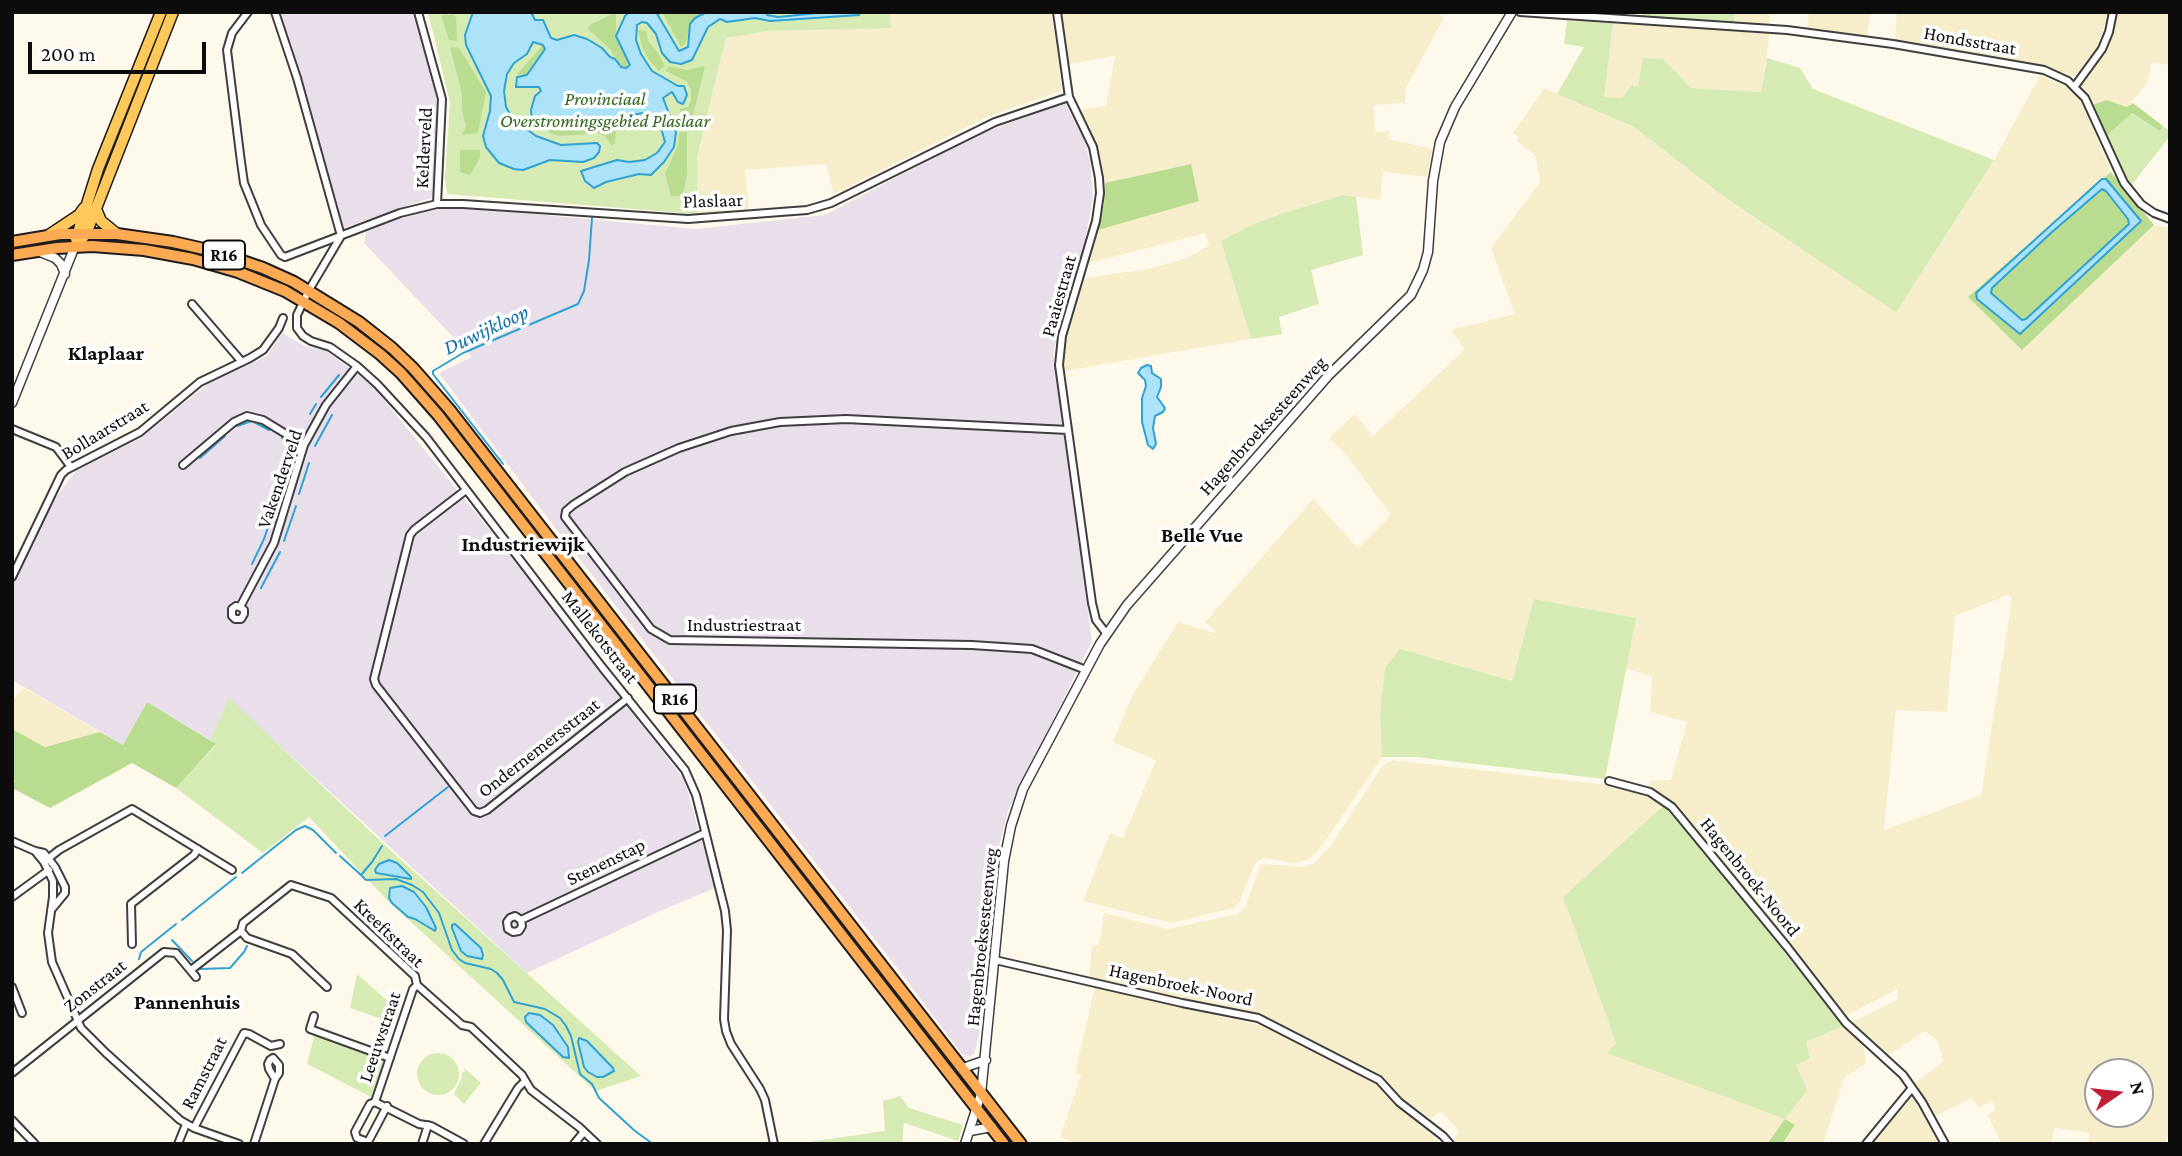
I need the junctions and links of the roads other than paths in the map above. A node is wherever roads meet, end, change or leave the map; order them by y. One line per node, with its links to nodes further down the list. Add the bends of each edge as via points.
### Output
1 (173, 12): 10 (main road)
2 (248, 12): 19 (street, Plaslaar, via 232,33 227,50 244,183 258,217 285,257)
3 (275, 12): 19 (street)
4 (418, 12): 13 (street, Kelderveld, via 442,99)
5 (1057, 12): 12 (street, Paaiestraat)
6 (1512, 12): 40 (street, Hagenbroeksesteenweg, via 1455,107 1440,142 1428,252 1411,295 1328,376)
7 (1520, 12): 11 (street, Hondsstraat, via 1787,30 1893,44 2044,71)
8 (2113, 12): 11 (street, via 2102,49)
9 (160, 15): 10 (main road, via 160,23); 14 (main road)
10 (169, 23): 14 (main road, via 104,187)
11 (2075, 86): 15 (street, via 2090,106 2124,183 2141,204)
12 (1069, 97): 13 (street, Plaslaar, via 995,122 831,203 807,210 688,219); 33 (street, Paaiestraat, via 1093,147 1100,193 1059,352)
13 (437, 204): 19 (street, Plaslaar)
14 (90, 208): 16 (main road); 17 (main road); 18 (main road)
15 (2170, 219)
16 (81, 234): 17 (highway, R16); 18 (highway, R16); 21 (main road)
17 (117, 234): 25 (highway, R16, via 213,251)
18 (49, 236): 20 (highway, R16)
19 (341, 236): 25 (street)
20 (12, 242)
21 (75, 246): 22 (highway, R16); 24 (street); 26 (highway, R16, via 110,246 193,259 262,281)
22 (33, 251): 23 (highway, R16); 24 (street, via 55,258)
23 (12, 254)
24 (65, 274): 31 (street)
25 (309, 290): 26 (street, Mallekotstraat); 70 (highway, R16, via 379,337 431,388)
26 (304, 302): 30 (street, Mallekotstraat, via 295,321 299,332); 78 (highway, R16, via 380,354 438,415)
27 (192, 304): 29 (street)
28 (283, 318): 29 (street, Bollaarstraat, via 262,350)
29 (242, 362): 36 (street, Bollaarstraat, via 200,382 140,432)
30 (356, 366): 34 (street, Vakenderveld, via 326,405); 37 (street, Mallekotstraat, via 426,438)
31 (12, 403)
32 (12, 429): 36 (street, via 55,447)
33 (1068, 430): 40 (street, Paaiestraat, via 1092,603 1096,620); 41 (street, Industriestraat, via 846,419 780,422 705,438 652,459 596,489 566,511 565,517 650,629 670,640 1032,649)
34 (304, 446): 35 (street, via 263,420 247,416); 39 (street, Vakenderveld, via 274,543)
35 (183, 466)
36 (71, 467): 38 (street, Bollaarstraat, via 61,475)
37 (466, 489): 42 (street, Mallekotstraat); 42 (street, Ondernemersstraat, via 410,535 376,685 480,813)
38 (12, 577)
39 (240, 607)
40 (1106, 633): 41 (street, Hagenbroeksesteenweg)
41 (1086, 670): 56 (street, Hagenbroeksesteenweg, via 1023,789 1011,826)
42 (628, 698): 44 (street, Mallekotstraat, via 685,770)
43 (1609, 781): 74 (street, Hagenbroek-Noord, via 1650,792 1672,807 1844,1021 1903,1074)
44 (705, 832): 53 (street, Stenenstap); 95 (street, Mallekotstraat, via 725,911 726,1031 760,1088)
45 (12, 841): 47 (street)
46 (198, 849): 48 (street, via 132,809); 50 (street); 55 (street, via 131,904)
47 (35, 851): 48 (street); 49 (street)
48 (49, 858): 52 (street, via 65,893)
49 (49, 870): 51 (street); 52 (street, via 53,887)
50 (232, 870)
51 (12, 897)
52 (50, 912): 64 (street, via 52,962)
53 (521, 920)
54 (241, 931): 57 (street, Kreeftstraat); 59 (street, Kreeftstraat, via 243,923 291,885 331,898 410,970); 61 (street, via 247,938 292,954)
55 (132, 944)
56 (995, 960): 69 (street, Hagenbroeksesteenweg); 99 (street, Hagenbroek-Noord, via 1258,1017 1379,1080)
57 (191, 970): 58 (street, Zonstraat); 64 (street, Zonstraat, via 176,953 164,952)
58 (196, 977)
59 (417, 985): 68 (street, Leeuwstraat); 73 (street, Kreeftstraat, via 462,1025 471,1027)
60 (12, 987): 62 (street)
61 (327, 988)
62 (22, 1013)
63 (314, 1016): 65 (street)
64 (77, 1020): 71 (street, Zonstraat); 80 (street, via 106,1053)
65 (310, 1029): 66 (street); 68 (street)
66 (307, 1037)
67 (280, 1044): 83 (street, Ramstraat, via 271,1046 244,1033)
68 (390, 1058): 76 (street, Leeuwstraat)
69 (986, 1060): 70 (street); 75 (street, Hagenbroeksesteenweg)
70 (963, 1068): 75 (highway, R16)
71 (12, 1073)
72 (275, 1079): 89 (street)
73 (525, 1081): 85 (street, Kreeftstraat); 92 (street)
74 (1912, 1088): 100 (street); 101 (street, Hagenbroek-Noord)
75 (982, 1094): 78 (street, Hagenbroeksesteenweg); 98 (highway, R16)
76 (375, 1102): 77 (street, Leeuwstraat); 77 (street, Leeuwstraat, via 355,1132 357,1138 368,1142)
77 (387, 1106): 81 (street, Leeuwstraat)
78 (978, 1109): 82 (highway, R16); 84 (street, Hagenbroeksesteenweg)
79 (12, 1120): 86 (street)
80 (186, 1124): 83 (street); 87 (street)
81 (428, 1125): 90 (street); 91 (street, Leeuwstraat)
82 (992, 1127): 84 (street); 97 (highway, R16)
83 (194, 1128): 88 (street)
84 (970, 1130): 96 (street, Hagenbroeksesteenweg)
85 (583, 1133): 93 (street); 94 (street, Kreeftstraat)
86 (36, 1144)
87 (178, 1144)
88 (239, 1144)
89 (254, 1144)
90 (422, 1144)
91 (464, 1144)
92 (484, 1144)
93 (574, 1144)
94 (597, 1144)
95 (774, 1144)
96 (965, 1144)
97 (1004, 1144)
98 (1021, 1144)
99 (1450, 1144)
100 (1866, 1144)
101 (1945, 1144)

